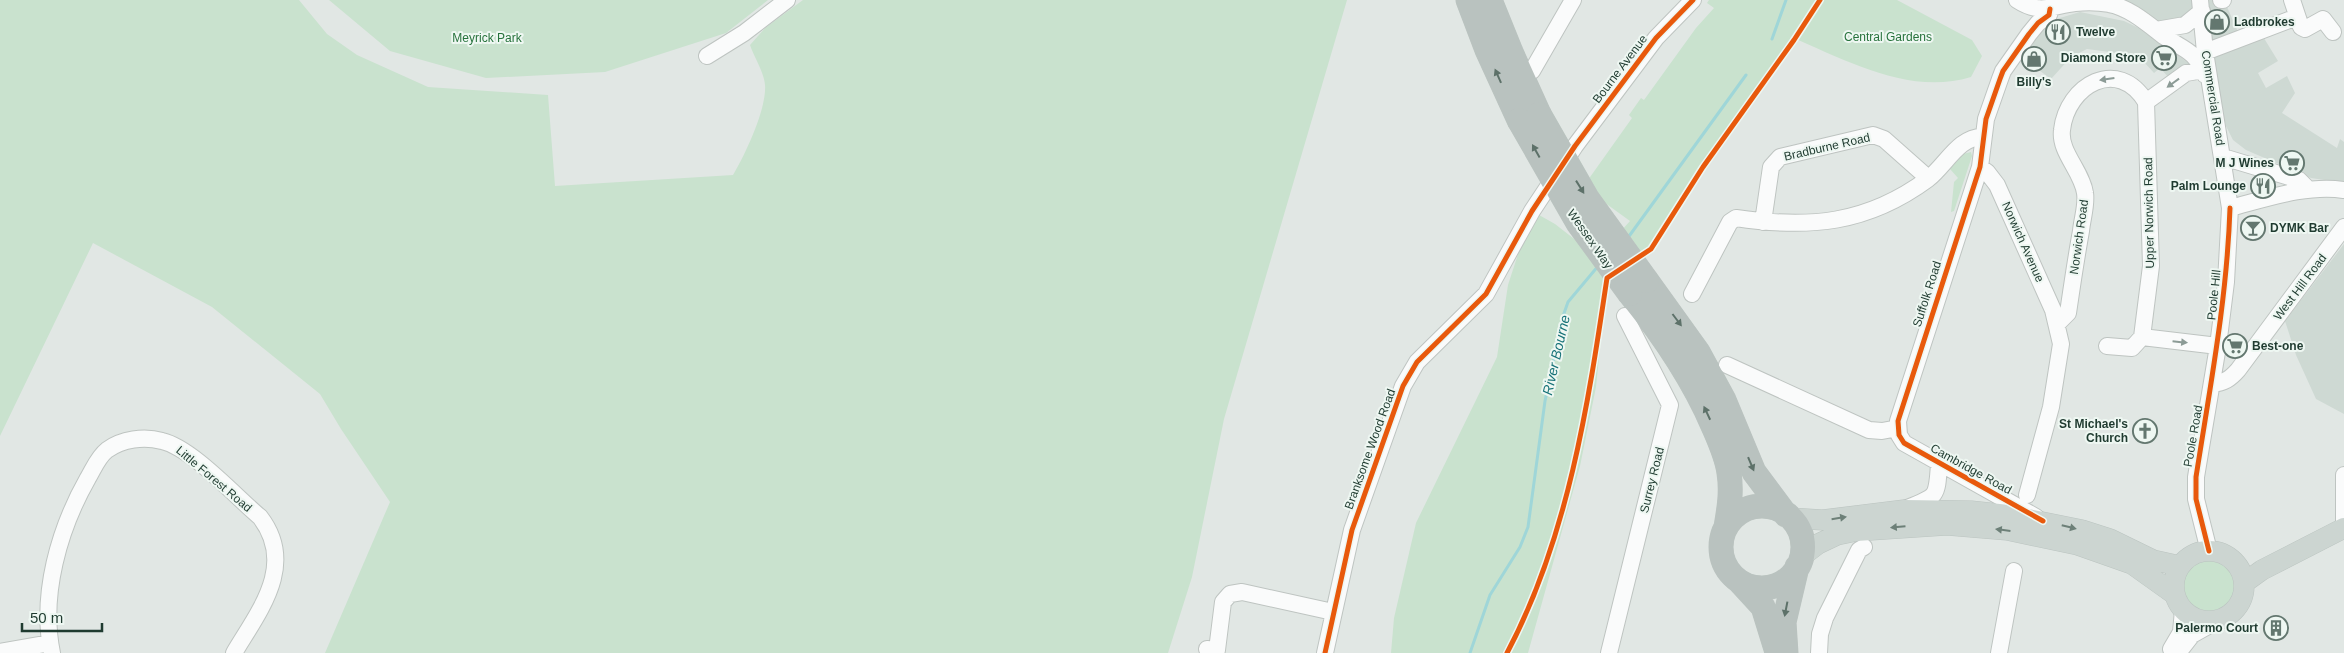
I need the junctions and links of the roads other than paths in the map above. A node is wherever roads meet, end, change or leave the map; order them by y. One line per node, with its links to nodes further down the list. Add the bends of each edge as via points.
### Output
1 (786, 0): 16 (street, via 744,33)
2 (1468, 0): 21 (highway, Wessex Way, one-way to 2, via 1487,50)
3 (1490, 0): 21 (highway, Wessex Way, via 1518,69)
4 (1573, 0): 18 (street)
5 (1692, 0): 22 (street, Bourne Avenue, via 1656,38)
6 (2016, 0): 10 (street, via 2036,8)
7 (2292, 0): 11 (street)
8 (2125, 6): 10 (street, via 2094,2); 12 (street)
9 (2201, 6): 12 (street, via 2185,25); 14 (street, Commercial Road)
10 (2050, 9): 23 (street, via 2049,15 2038,22 2004,71 1986,119)
11 (2297, 17): 13 (street, via 2304,29 2323,19); 14 (street)
12 (2164, 29): 14 (street); 15 (street, via 2166,38)
13 (2333, 32)
14 (2204, 43): 15 (street); 19 (street, Commercial Road)
15 (2186, 48): 17 (street)
16 (707, 56)
17 (2203, 70): 19 (street); 20 (street, one-way to 20, via 2186,73)
18 (1532, 71)
19 (2211, 91): 24 (street, Commercial Road)
20 (2146, 102): 34 (street, Norwich Road, one-way to 34, via 2125,81 2117,78 2101,80 2077,96 2065,116 2063,143 2086,196 2068,313); 35 (street, Upper Norwich Road, via 2151,266)
21 (1529, 117): 33 (highway, Wessex Way, bridge, via 1587,198)
22 (1587, 131): 57 (street, Branksome Wood Road, via 1532,211 1486,294 1417,362 1403,386 1352,530)
23 (1984, 136): 25 (street); 26 (street, via 1967,140)
24 (2223, 157): 27 (street, Commercial Road, via 2299,180); 29 (street, Poole Hill)
25 (1980, 167): 34 (street, Norwich Avenue, via 1997,185); 40 (street, Suffolk Road, via 1900,409)
26 (1928, 178): 30 (street, via 1890,202 1840,219 1811,224); 30 (street, Bradburne Road, via 1884,140 1873,135 1780,157 1771,167)
27 (2308, 189): 28 (street, via 2327,187); 29 (street)
28 (2344, 190)
29 (2230, 208): 37 (street, Poole Hill)
30 (1763, 222): 32 (street, via 1736,218 1730,222)
31 (2344, 227): 39 (street, West Hill Road, via 2238,370 2222,383)
32 (1692, 290)
33 (1634, 297): 45 (highway, Wessex Way, one-way to 45, via 1698,352 1724,400 1754,472); 47 (highway, Wessex Way, one-way to 33, via 1730,491 1722,448 1683,367); 64 (street, Surrey Road, via 1670,405)
34 (2058, 323): 43 (street, Norwich Avenue, via 2060,357 2051,407)
35 (2142, 338): 36 (street, via 2132,348); 37 (street, one-way to 37)
36 (2107, 346)
37 (2218, 346): 39 (street, Poole Hill)
38 (1727, 365): 40 (street, via 1869,430)
39 (2212, 384): 50 (street, Poole Road, via 2196,477 2197,505)
40 (1898, 428): 41 (street, Cambridge Road, via 1904,443)
41 (1939, 463): 44 (street, via 1936,491 1931,499); 46 (street, Cambridge Road)
42 (2344, 475): 48 (street)
43 (2027, 495)
44 (1904, 510): 45 (main road, Cambridge Road, one-way to 44, via 1824,520); 46 (main road, Cambridge Road, via 1971,511)
45 (1788, 516): 47 (highway, via 1773,508 1754,507 1736,515); 51 (highway, via 1802,540)
46 (2043, 521): 52 (main road, Cambridge Road, one-way to 52, via 2082,530 2154,560)
47 (1726, 527): 54 (highway, via 1721,542 1722,557 1728,571)
48 (2344, 528): 55 (main road, via 2262,570)
49 (1864, 547): 67 (street, via 1859,550 1825,618)
50 (2209, 551): 52 (main road, via 2193,554); 55 (main road, via 2232,560)
51 (1799, 562): 54 (highway, via 1785,580 1769,587); 56 (main road, one-way to 51, via 2132,564 2078,545 2007,530 1947,525 1856,531 1818,544); 66 (highway, one-way to 66, via 1784,616)
52 (2180, 566): 56 (main road, via 2174,578)
53 (2014, 571): 68 (street)
54 (1740, 582): 65 (highway, via 1763,607)
55 (2244, 583): 58 (main road, via 2238,607)
56 (2179, 602): 58 (main road, via 2199,620); 69 (street, via 2181,632)
57 (1333, 612): 60 (street, via 1242,592 1230,594 1223,602 1217,650); 63 (street, Branksome Wood Road)
58 (2217, 621): 70 (street, via 2192,635)
59 (51, 648): 61 (street); 62 (street, Little Forest Road, via 50,603 54,562 74,504 107,450 124,442 152,439 182,449 260,517 270,536 275,560 273,584)
60 (1207, 649)
61 (0, 652)
62 (234, 653)
63 (1325, 653)
64 (1609, 653)
65 (1777, 653)
66 (1786, 653)
67 (1819, 653)
68 (2000, 653)
69 (2169, 653)
70 (2178, 653)

